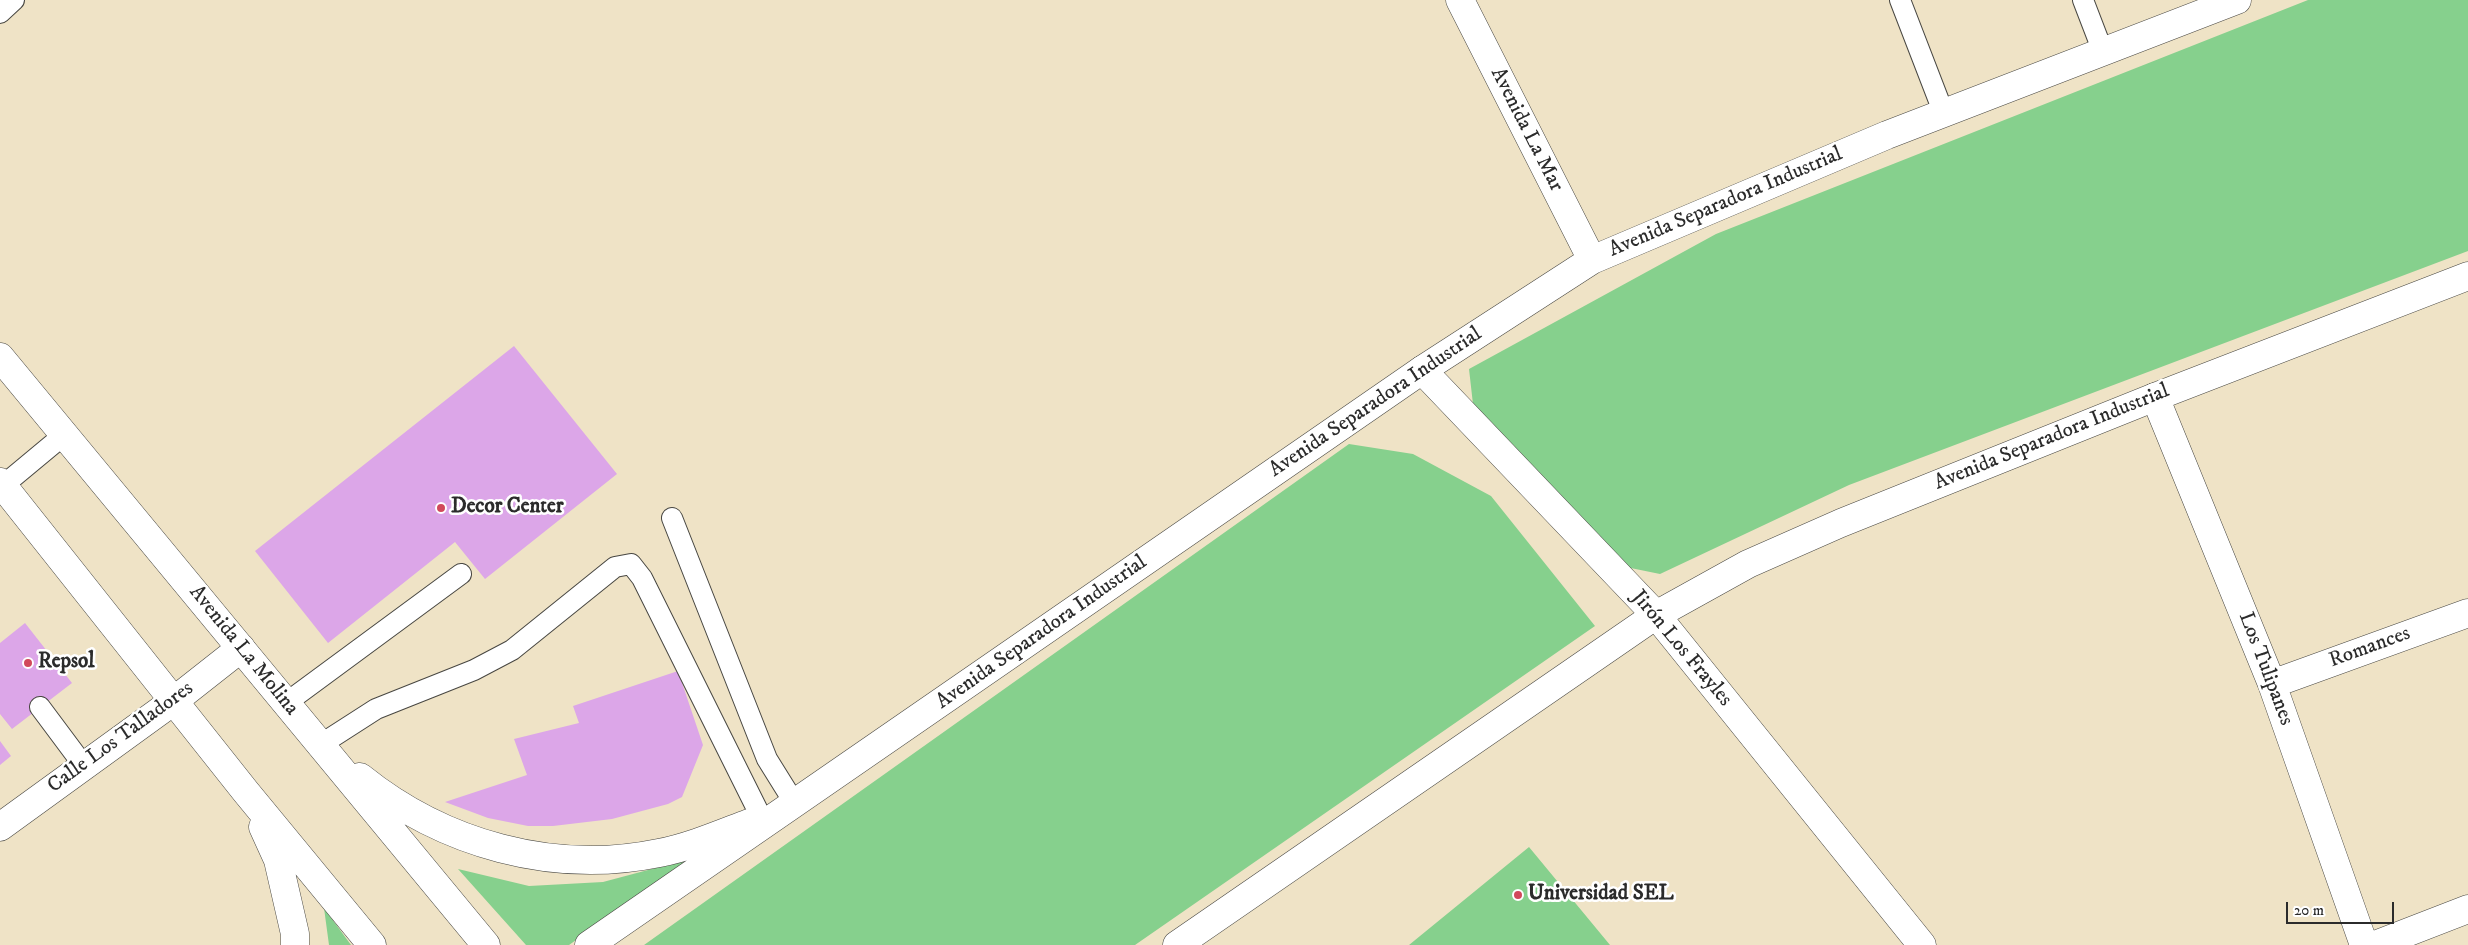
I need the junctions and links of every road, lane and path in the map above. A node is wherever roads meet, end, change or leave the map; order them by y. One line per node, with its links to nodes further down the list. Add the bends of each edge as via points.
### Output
1 (14, 0): 6 (lane)
2 (1460, 0): 9 (main road, Avenida La Mar)
3 (1900, 0): 8 (lane)
4 (2083, 0): 7 (lane)
5 (2237, 0): 7 (main road, Avenida Separadora Industrial)
6 (0, 13)
7 (2103, 52): 8 (main road, Avenida Separadora Industrial)
8 (1944, 114): 9 (main road, Avenida Separadora Industrial)
9 (1592, 260): 12 (main road, Avenida Separadora Industrial)
10 (2468, 276): 13 (main road, Avenida Separadora Industrial)
11 (0, 357): 14 (main road, Avenida La Molina)
12 (1422, 370): 19 (main road, Jirón Los Frayles); 28 (main road, Avenida Separadora Industrial)
13 (2155, 397): 19 (main road, Avenida Separadora Industrial, via 1841,522 1748,564); 21 (main road, Los Tulipanes)
14 (64, 434): 15 (lane); 20 (main road, Avenida La Molina)
15 (1, 485): 22 (main road)
16 (672, 518): 28 (lane, via 767,759)
17 (461, 574): 23 (lane)
18 (2468, 613): 21 (main road, Romances)
19 (1656, 615): 36 (main road, Avenida Separadora Industrial); 37 (main road, Jirón Los Frayles)
20 (241, 648): 22 (main road, Calle Los Talladores); 23 (main road, Avenida La Molina)
21 (2272, 684): 38 (main road, Los Tulipanes)
22 (175, 700): 26 (main road, Calle Los Talladores); 27 (main road)
23 (286, 703): 25 (main road, Avenida La Molina)
24 (40, 707): 26 (lane)
25 (320, 745): 29 (main road, via 375,789 426,821 481,844 540,857 600,860 659,853); 29 (lane, via 376,709 474,670 512,650 615,567 631,564 642,578); 34 (main road, Avenida La Molina)
26 (84, 766): 30 (main road, Calle Los Talladores)
27 (246, 792): 32 (main road, via 278,860); 33 (main road)
28 (794, 804): 29 (main road, Avenida Separadora Industrial)
29 (763, 821): 35 (main road, Avenida Separadora Industrial)
30 (0, 827)
31 (2468, 909): 39 (main road)
32 (295, 945)
33 (372, 945)
34 (486, 945)
35 (589, 945)
36 (1177, 945)
37 (1922, 945)
38 (2364, 945)
39 (2375, 945)

